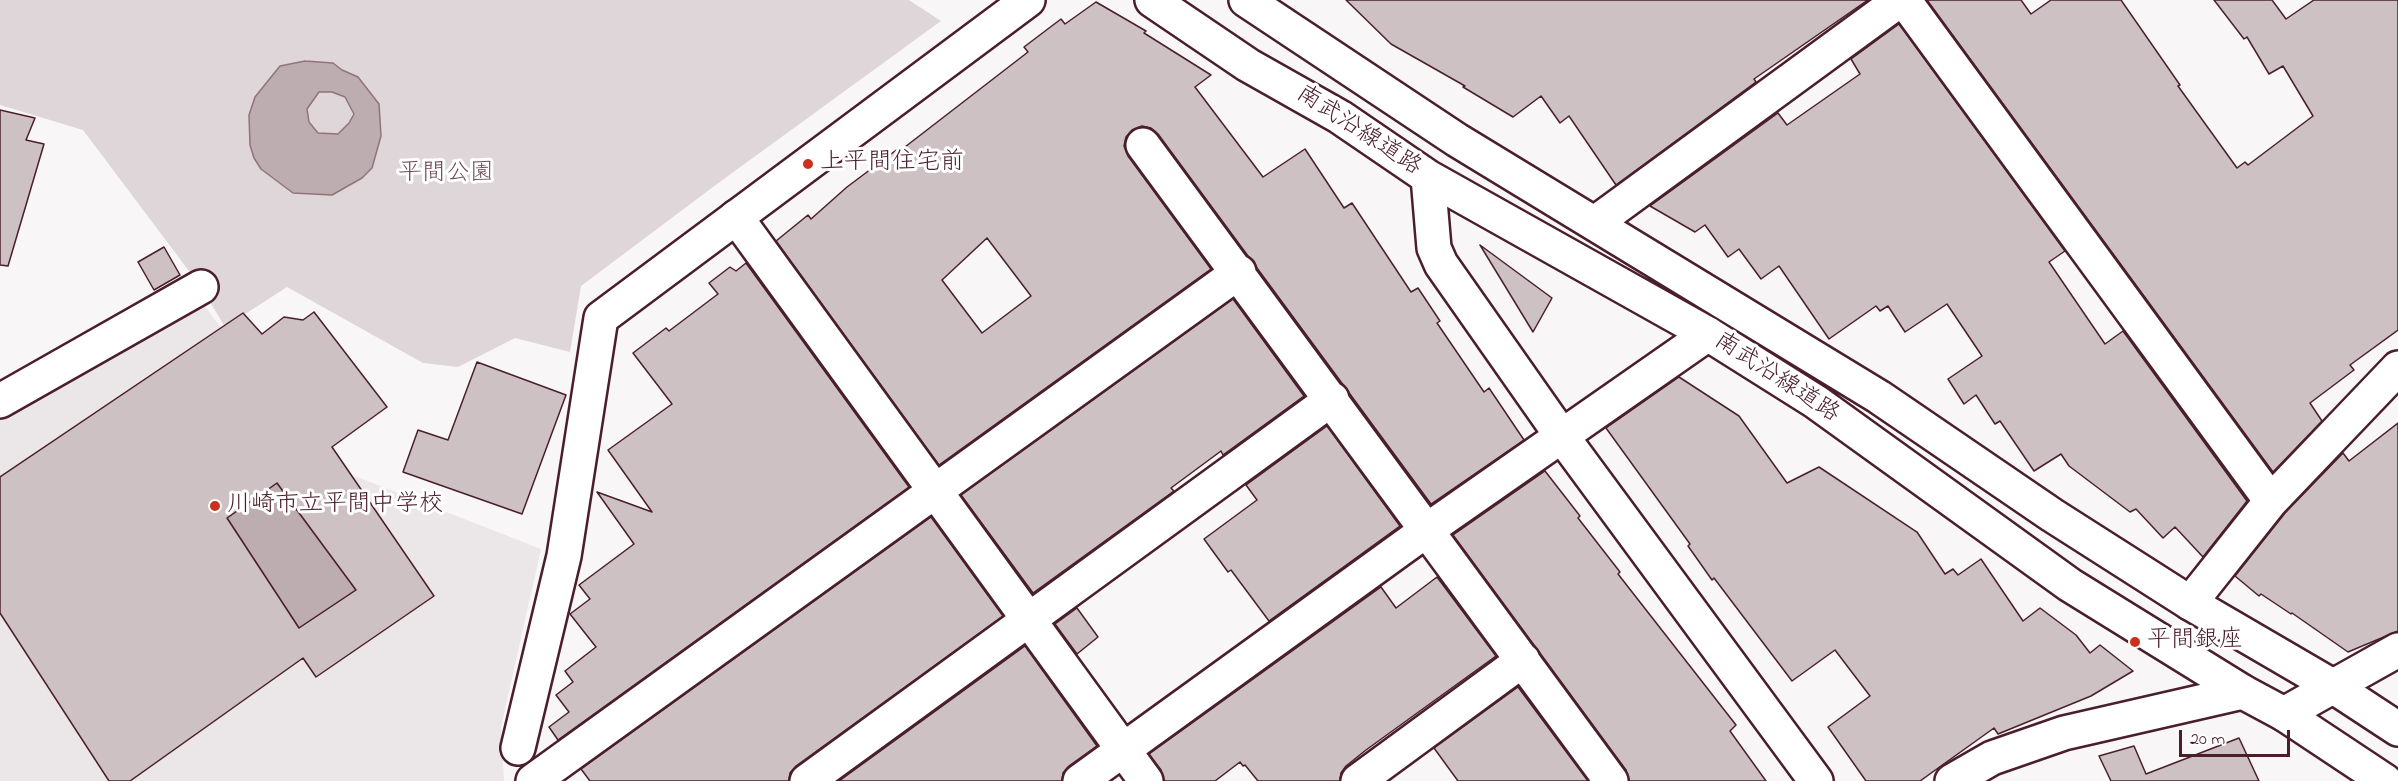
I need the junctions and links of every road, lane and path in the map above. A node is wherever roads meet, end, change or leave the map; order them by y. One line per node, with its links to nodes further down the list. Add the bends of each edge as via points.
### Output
1 (1028, 0): 7 (street)
2 (1152, 0): 6 (street, 南武沿線道路, via 1248,65 1340,117)
3 (1246, 0): 8 (street, 南武沿線道路, via 1457,140)
4 (1902, 0): 8 (street); 17 (street)
5 (1143, 145): 9 (street)
6 (1428, 177): 11 (street, 南武沿線道路); 15 (street, via 1434,248 1441,264)
7 (736, 217): 16 (street); 28 (street, via 601,318 564,556 518,748)
8 (1595, 223): 19 (street, 南武沿線道路, via 1879,397)
9 (1239, 272): 13 (street); 16 (street)
10 (201, 287): 14 (street)
11 (1708, 334): 15 (street); 24 (street, 南武沿線道路, via 1816,402 2070,585)
12 (2398, 368): 17 (street)
13 (1332, 399): 18 (street); 20 (street)
14 (0, 401)
15 (1561, 435): 18 (street); 34 (street)
16 (935, 491): 20 (street); 28 (street)
17 (2271, 501): 19 (street)
18 (1427, 530): 22 (street); 27 (street)
19 (2190, 603): 23 (street, 南武沿線道路)
20 (1029, 620): 27 (street); 29 (street)
21 (2398, 650): 23 (street)
22 (1523, 660): 32 (street); 33 (street)
23 (2334, 687): 25 (street); 26 (street, 南武沿線道路)
24 (2242, 692): 25 (street, 南武沿線道路); 35 (street, via 2064,733 1992,758)
25 (2284, 714): 36 (street, 南武沿線道路)
26 (2398, 729)
27 (1123, 749): 30 (street); 31 (street)
28 (534, 780)
29 (807, 781)
30 (1080, 781)
31 (1146, 781)
32 (1358, 781)
33 (1611, 781)
34 (1816, 781)
35 (1952, 781)
36 (2385, 781)

